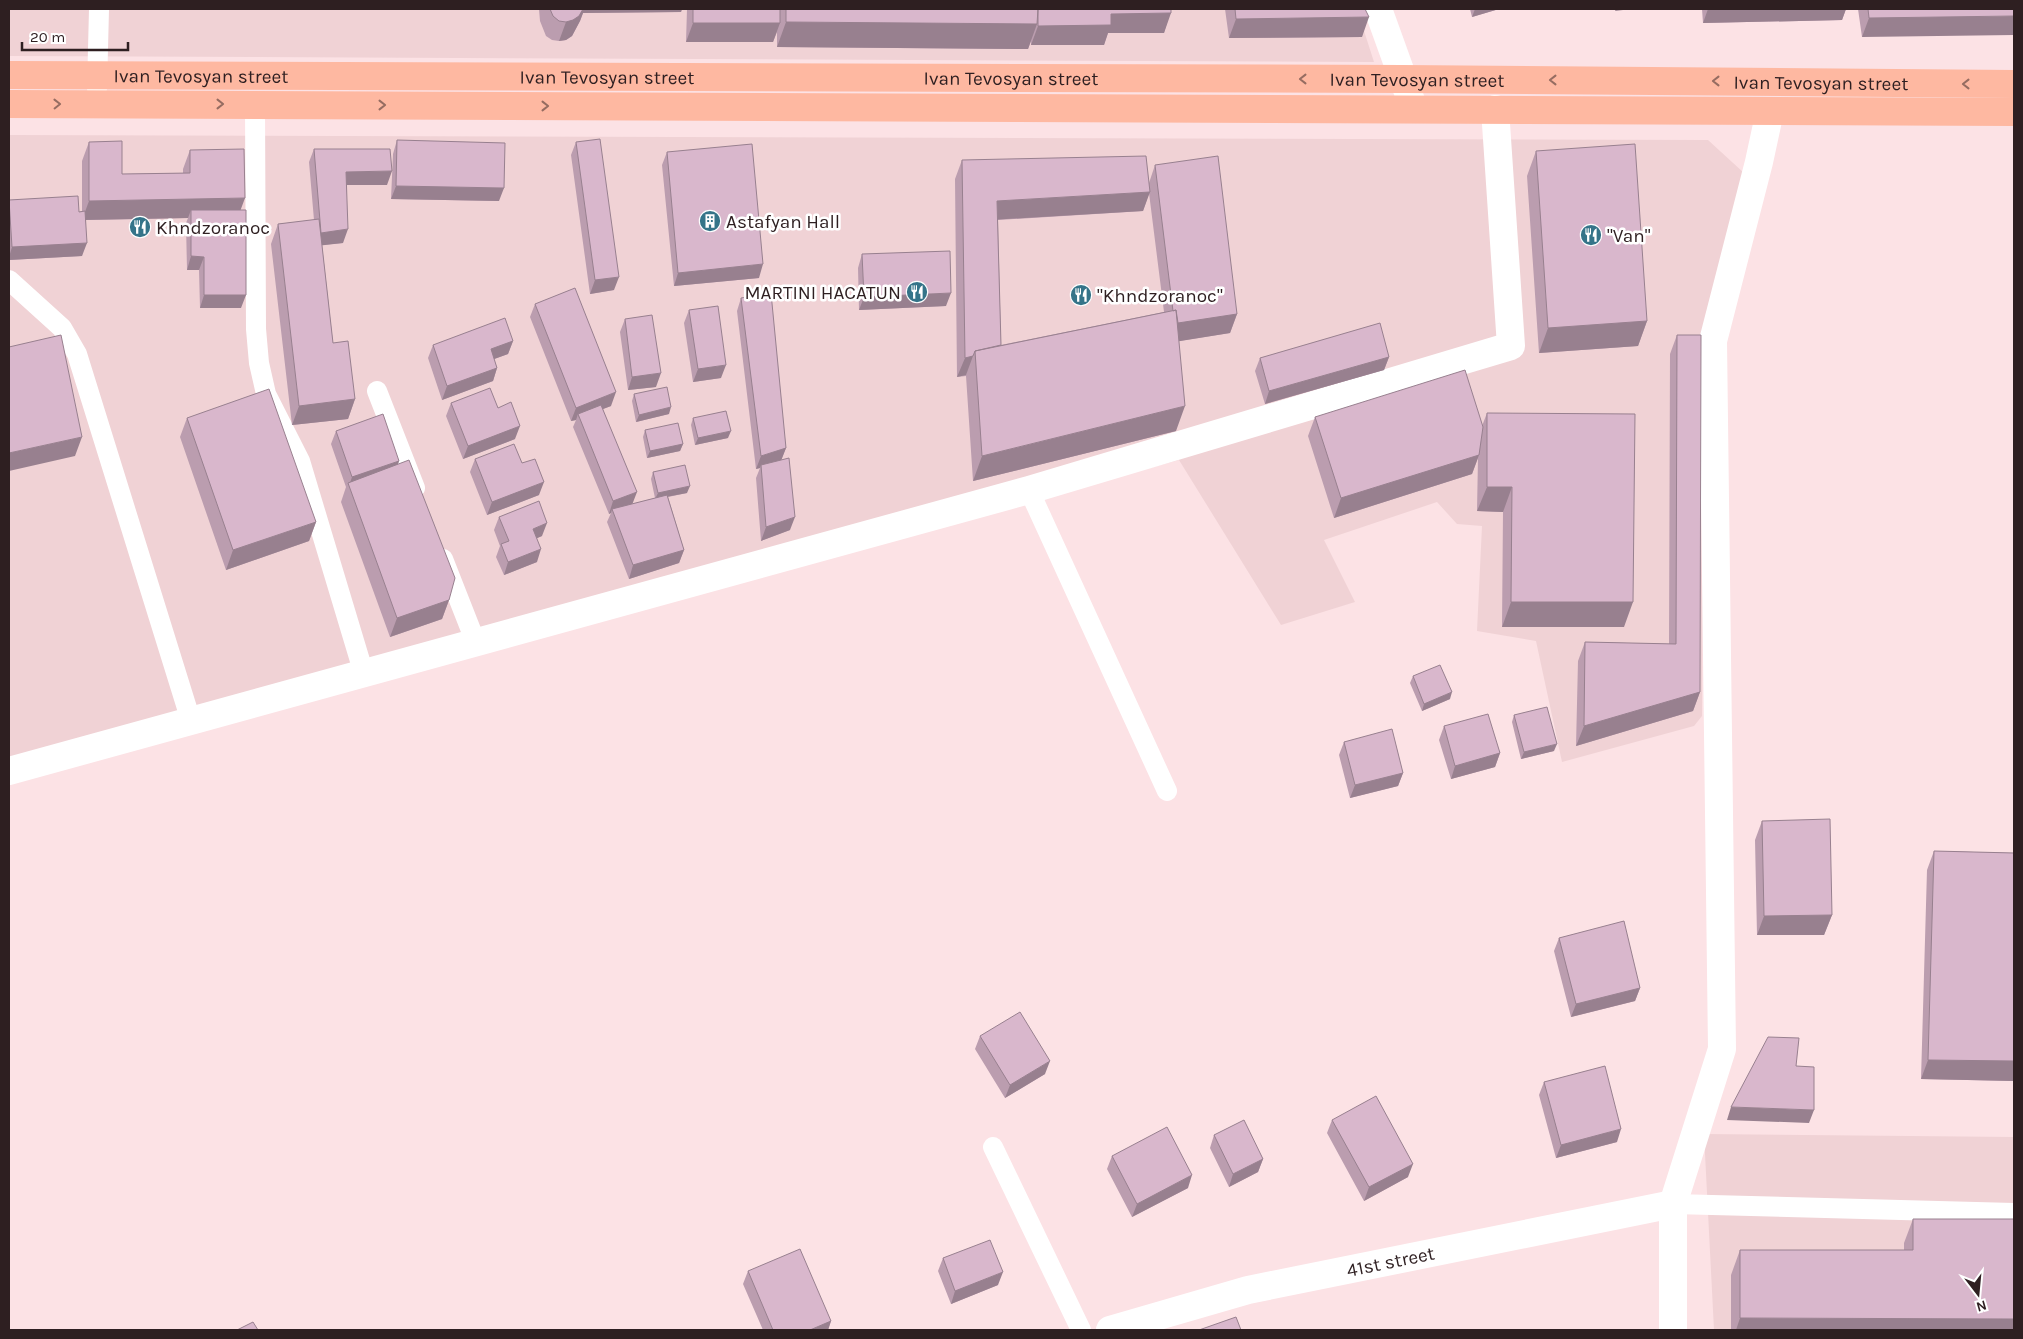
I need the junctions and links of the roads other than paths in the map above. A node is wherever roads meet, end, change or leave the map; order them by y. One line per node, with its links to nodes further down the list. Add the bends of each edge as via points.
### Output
1 (99, 9): 3 (lane)
2 (1378, 9): 5 (street)
3 (97, 74): 4 (main road, Ivan Tevosyan street); 5 (main road, Ivan Tevosyan street, one-way to 3); 8 (lane)
4 (9, 75)
5 (1403, 79): 6 (main road, Ivan Tevosyan street, one-way to 5); 10 (street)
6 (2014, 84)
7 (9, 104): 8 (main road, Ivan Tevosyan street, one-way to 8)
8 (98, 104): 9 (main road, Ivan Tevosyan street, one-way to 9)
9 (255, 105): 10 (main road, Ivan Tevosyan street, one-way to 10); 20 (lane, via 259,363 266,394 300,460)
10 (1414, 109): 11 (main road, Ivan Tevosyan street)
11 (1495, 109): 12 (main road, Ivan Tevosyan street); 16 (street, via 1511,346)
12 (1770, 111): 13 (main road, Ivan Tevosyan street); 25 (street, via 1712,341 1722,1049)
13 (2014, 112)
14 (9, 280): 21 (lane, via 62,328 77,354)
15 (377, 391): 17 (lane)
16 (1029, 490): 19 (street); 23 (lane)
17 (423, 508)
18 (437, 544): 19 (lane)
19 (476, 643): 20 (street)
20 (364, 674): 21 (street)
21 (191, 721): 22 (street)
22 (9, 772)
23 (1167, 791)
24 (993, 1147): 27 (lane)
25 (1673, 1204): 26 (lane); 28 (street, 41st street, via 1248,1290); 29 (street)
26 (2014, 1213)
27 (1080, 1330)
28 (1110, 1330)
29 (1673, 1330)

